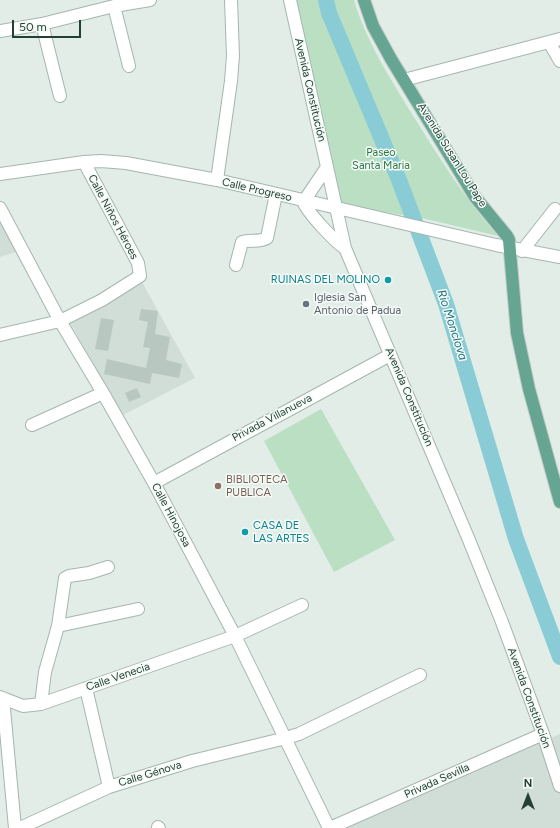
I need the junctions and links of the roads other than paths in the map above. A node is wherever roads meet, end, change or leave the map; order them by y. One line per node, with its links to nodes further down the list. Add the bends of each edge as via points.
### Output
1 (150, 0): 5 (street)
2 (231, 0): 16 (street, via 233,56)
3 (290, 0): 14 (street, Avenida Constitución)
4 (364, 0): 11 (main road, Avenida Susan Lou Pape, via 373,26)
5 (114, 6): 6 (street); 10 (street)
6 (42, 24): 7 (street); 12 (street)
7 (0, 31)
8 (555, 41): 9 (street); 11 (street)
9 (560, 62)
10 (129, 66)
11 (404, 80): 23 (main road, Avenida Susan Lou Pape, via 476,197)
12 (60, 96)
13 (84, 162): 15 (street, Calle Progreso); 16 (street, Calle Progreso, via 126,163); 26 (street, Calle Niños Héroes, via 138,263 140,276 102,300)
14 (327, 167): 18 (street); 20 (street, Avenida Constitución)
15 (0, 174)
16 (217, 180): 17 (street, Calle Progreso)
17 (276, 194): 18 (street, Calle Progreso); 25 (street, via 267,238 242,242)
18 (304, 201): 20 (street, Calle Progreso); 22 (street, via 335,241)
19 (0, 208): 26 (street, Calle Hinojosa)
20 (336, 209): 22 (street, Avenida Constitución); 23 (street, Calle Progreso)
21 (555, 209): 23 (street)
22 (345, 248): 28 (street, Avenida Constitución)
23 (516, 249): 24 (street, Calle Progreso); 32 (main road, Avenida Susan Lou Pape, via 517,333 529,389)
24 (560, 257)
25 (236, 264)
26 (60, 321): 27 (street); 29 (street, Calle Hinojosa)
27 (0, 335)
28 (390, 355): 31 (street, Privada Villanueva); 42 (street, Avenida Constitución, via 469,540)
29 (103, 393): 30 (street); 31 (street, Calle Hinojosa)
30 (32, 424)
31 (154, 483): 37 (street, Calle Hinojosa)
32 (560, 502)
33 (108, 567): 36 (street, via 65,578)
34 (302, 605): 37 (street, Calle Venecia)
35 (138, 609): 36 (street)
36 (58, 626): 41 (street, via 45,672)
37 (235, 636): 39 (street, Calle Venecia); 43 (street, Calle Hinojosa)
38 (420, 676): 43 (street, Calle Génova, via 339,716)
39 (86, 688): 41 (street, Calle Venecia); 45 (street)
40 (1, 698): 41 (street, Calle Venecia, via 23,706); 46 (street)
41 (40, 704)
42 (543, 734): 44 (street, Avenida Constitución); 48 (street, Privada Sevilla)
43 (286, 738): 45 (street, Calle Génova, via 192,761); 48 (street, Calle Hinojosa)
44 (560, 786)
45 (109, 787): 47 (street, Calle Génova)
46 (15, 828)
47 (20, 828)
48 (329, 828)

